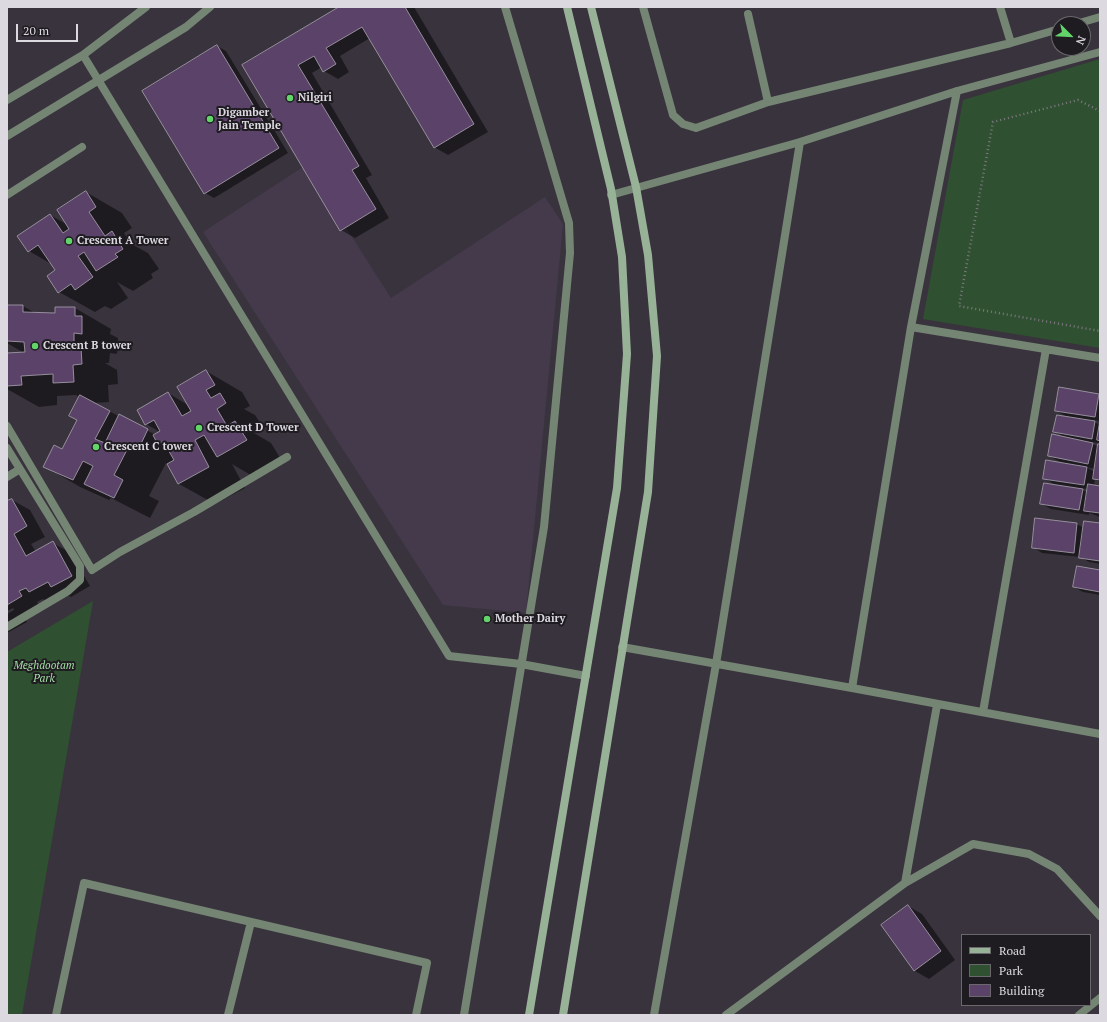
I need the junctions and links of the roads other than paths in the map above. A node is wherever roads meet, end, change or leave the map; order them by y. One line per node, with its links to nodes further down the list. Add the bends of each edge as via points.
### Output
1 (146, 7): 12 (street)
2 (210, 7): 13 (street, via 186,27)
3 (505, 7): 33 (street, via 569,223 570,253 544,527)
4 (567, 7): 22 (street)
5 (591, 7): 20 (street)
6 (643, 7): 16 (street, via 673,115 683,124 696,128)
7 (1000, 7): 10 (street)
8 (748, 14): 16 (street)
9 (1051, 31): 10 (street)
10 (1011, 43): 16 (street)
11 (1100, 52): 14 (street)
12 (83, 55): 13 (street); 15 (street)
13 (98, 80): 17 (street); 33 (street, via 449,656)
14 (957, 91): 18 (street); 23 (street)
15 (7, 100)
16 (768, 102)
17 (7, 136)
18 (800, 142): 20 (street); 34 (street)
19 (82, 147): 21 (street)
20 (636, 187): 22 (street); 32 (street, via 648,254 657,356 648,492)
21 (7, 195)
22 (611, 195): 35 (street, via 622,257 627,354 617,488)
23 (911, 327): 24 (street); 36 (street)
24 (1046, 349): 25 (street); 38 (street)
25 (1100, 358)
26 (7, 426): 28 (street, via 92,570)
27 (7, 448): 29 (street)
28 (287, 458)
29 (20, 469): 30 (street); 31 (street, via 80,566 80,580 68,591)
30 (7, 477)
31 (7, 628)
32 (622, 647): 34 (street); 51 (street)
33 (520, 664): 35 (street); 49 (street)
34 (716, 664): 36 (street); 52 (street)
35 (586, 676): 50 (street)
36 (852, 688): 37 (street)
37 (937, 705): 38 (street); 40 (street)
38 (983, 712): 39 (street)
39 (1100, 734)
40 (905, 883): 41 (street, via 973,844 1029,854 1057,868); 53 (street)
41 (1100, 916)
42 (252, 922): 46 (street, via 84,883); 47 (street); 48 (street, via 426,963)
43 (1100, 998): 44 (street)
44 (1091, 1005)
45 (1090, 1006): 54 (street)
46 (56, 1015)
47 (228, 1015)
48 (416, 1015)
49 (464, 1015)
50 (529, 1015)
51 (562, 1015)
52 (654, 1015)
53 (726, 1015)
54 (1079, 1015)

